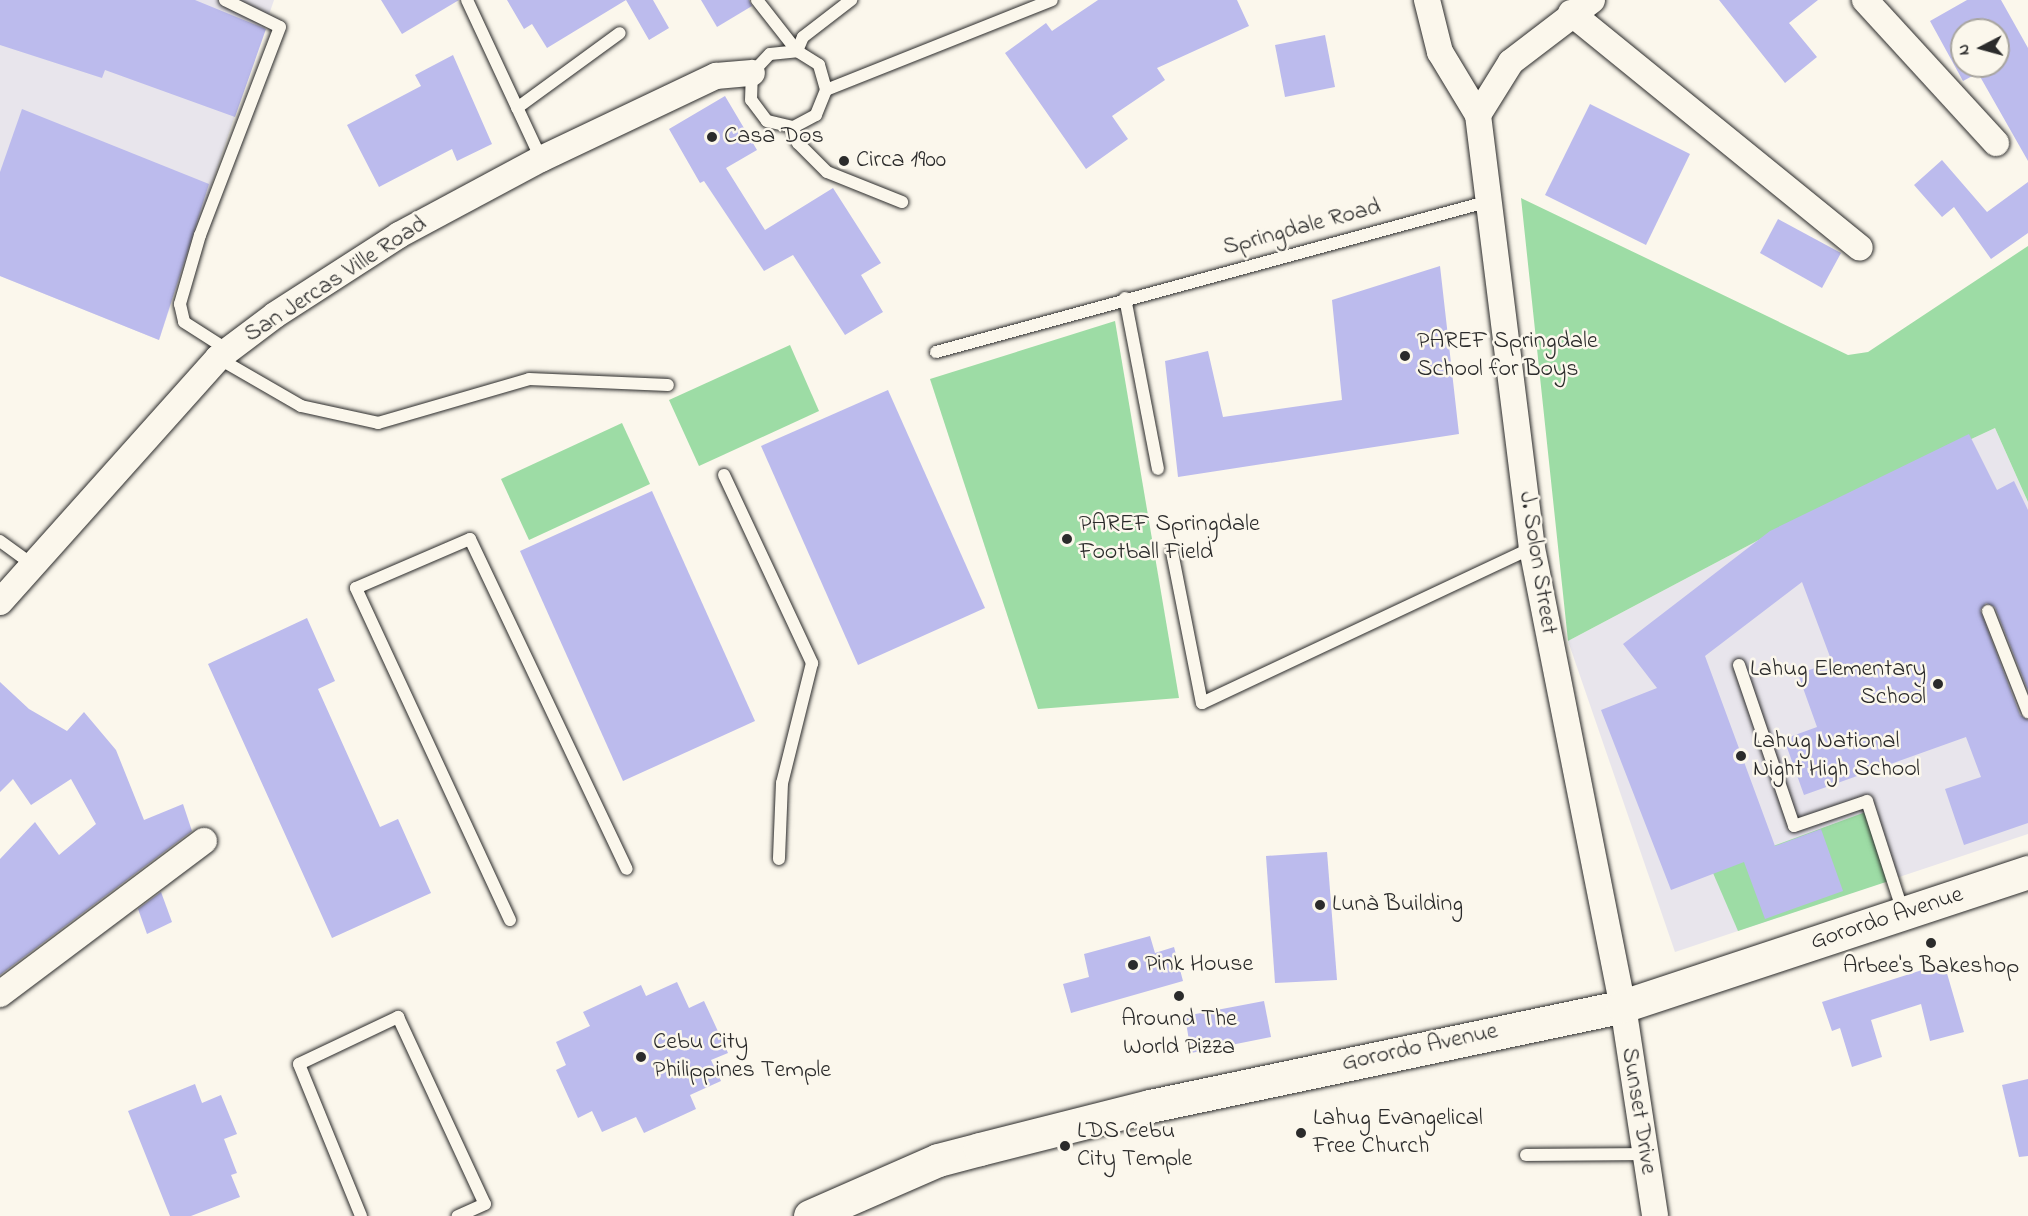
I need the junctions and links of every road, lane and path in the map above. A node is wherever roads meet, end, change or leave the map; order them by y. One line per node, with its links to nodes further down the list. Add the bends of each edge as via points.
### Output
1 (226, 0): 23 (lane, via 280,27 200,235 180,304 184,322)
2 (467, 0): 13 (lane)
3 (758, 0): 10 (lane)
4 (852, 0): 10 (lane, via 803,38)
5 (1052, 0): 12 (lane)
6 (1427, 0): 14 (street, J. Solon Street, via 1440,52)
7 (1865, 0): 16 (street)
8 (1581, 7): 14 (street, via 1511,62); 20 (street)
9 (620, 33): 13 (lane)
10 (797, 51): 11 (lane, via 770,54); 12 (lane, via 819,65)
11 (752, 73): 15 (lane, via 751,100 756,107 767,121); 17 (street, San Jercas Ville Road, via 716,76)
12 (826, 90): 15 (lane, via 816,115)
13 (517, 108): 17 (lane)
14 (1479, 115): 18 (street, J. Solon Street)
15 (793, 127): 19 (lane, via 798,143 827,172)
16 (1996, 143)
17 (541, 159): 23 (street, San Jercas Ville Road, via 399,236)
18 (1490, 201): 21 (lane, Springdale Road); 28 (street, J. Solon Street)
19 (902, 202)
20 (1860, 248)
21 (1125, 298): 22 (lane, Springdale Road); 25 (lane)
22 (936, 352)
23 (223, 354): 24 (lane, via 301,406 378,423 529,379); 30 (street, San Jercas Ville Road)
24 (668, 385)
25 (1158, 469)
26 (724, 475): 36 (lane, via 812,663 782,783)
27 (0, 541): 30 (lane)
28 (1532, 548): 29 (lane, via 1202,703); 42 (street, J. Solon Street)
29 (1172, 552)
30 (33, 565): 31 (street, San Jercas Ville Road)
31 (0, 602)
32 (1988, 611): 34 (lane)
33 (1739, 665): 39 (lane, via 1794,826 1867,801)
34 (2028, 712)
35 (204, 841): 41 (street)
36 (778, 859)
37 (627, 869): 40 (lane, via 470,539 356,588)
38 (2028, 872): 39 (main road, Gorordo Avenue)
39 (1903, 914): 42 (main road, Gorordo Avenue)
40 (510, 920)
41 (0, 994)
42 (1623, 1006): 43 (street, Sunset Drive); 47 (main road, Gorordo Avenue, via 1150,1106 1003,1143 938,1161)
43 (1645, 1154): 44 (lane); 48 (street, Sunset Drive)
44 (1526, 1155)
45 (361, 1216): 46 (lane, via 299,1064 398,1017 485,1204)
46 (458, 1216)
47 (810, 1216)
48 (1655, 1216)

